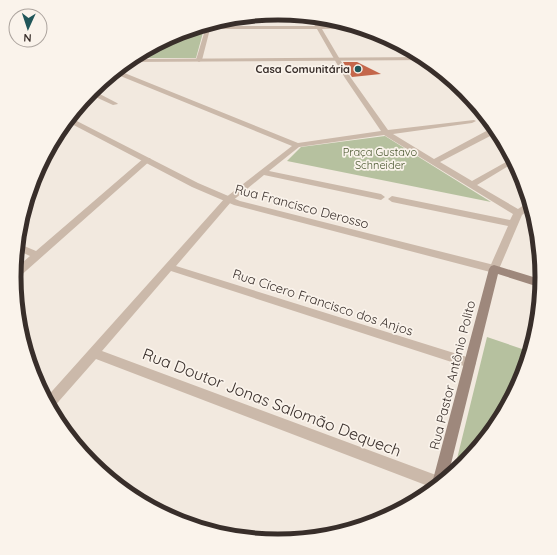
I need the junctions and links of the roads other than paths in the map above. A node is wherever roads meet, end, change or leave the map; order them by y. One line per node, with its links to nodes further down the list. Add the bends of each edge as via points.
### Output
1 (316, 23): 3 (street)
2 (223, 26): 3 (street)
3 (318, 27): 4 (street); 8 (street)
4 (337, 27)
5 (208, 30): 7 (street)
6 (416, 59): 8 (street)
7 (199, 60): 8 (street); 9 (street)
8 (337, 60): 16 (street)
9 (139, 61)
10 (121, 74): 17 (street)
11 (96, 95): 12 (street)
12 (115, 104)
13 (472, 121): 16 (street)
14 (72, 124): 18 (street, Rua Francisco Derosso)
15 (491, 132): 19 (street)
16 (386, 133): 17 (street); 19 (street)
17 (297, 145): 21 (street)
18 (147, 160): 25 (street, Rua Francisco Derosso); 30 (street)
19 (434, 162): 22 (street)
20 (509, 163): 22 (street)
21 (262, 172): 23 (street); 25 (street)
22 (471, 185): 27 (street)
23 (381, 197)
24 (392, 199): 28 (street)
25 (228, 200): 31 (street); 33 (street, Rua Francisco Derosso)
26 (526, 208): 27 (street)
27 (518, 213): 28 (street)
28 (513, 224): 33 (street)
29 (23, 249): 30 (street)
30 (37, 255): 32 (street)
31 (169, 267): 35 (street); 36 (street, Rua Cícero Francisco dos Anjos)
32 (22, 268)
33 (494, 270): 34 (main road, Rua Francisco Derosso); 36 (main road, Rua Pastor Antônio Polito)
34 (536, 282)
35 (94, 353): 37 (street); 39 (street, Rua Doutor Jonas Salomão Dequech)
36 (470, 363): 38 (main road, Rua Pastor Antônio Polito)
37 (52, 400)
38 (440, 478)
39 (433, 483)

